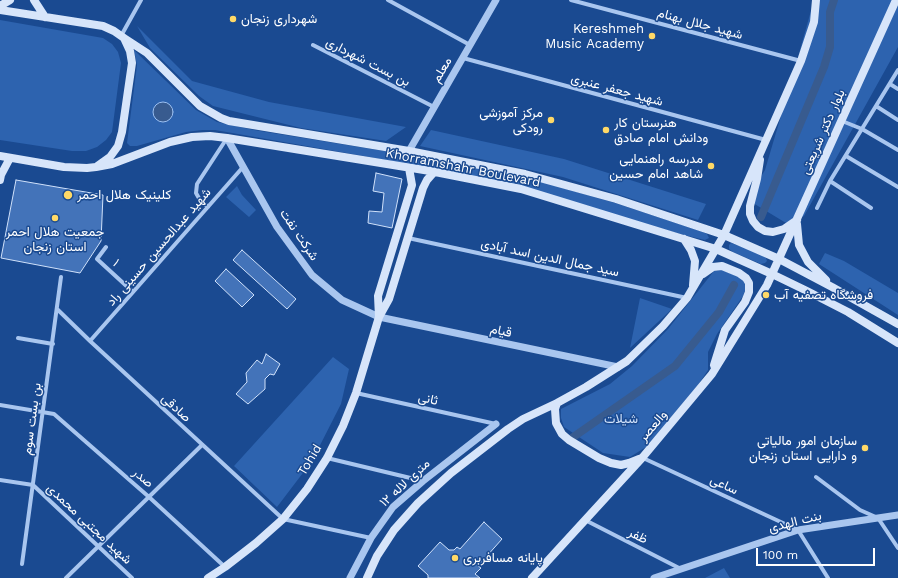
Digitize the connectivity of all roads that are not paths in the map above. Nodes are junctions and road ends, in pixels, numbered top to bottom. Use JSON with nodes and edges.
{"nodes":[{"id":1,"x":10,"y":0,"type":"edge"},
{"id":2,"x":34,"y":0,"type":"edge"},
{"id":3,"x":141,"y":0,"type":"edge"},
{"id":4,"x":388,"y":0,"type":"edge"},
{"id":5,"x":496,"y":0,"type":"edge"},
{"id":6,"x":571,"y":0,"type":"edge"},
{"id":7,"x":816,"y":0,"type":"edge"},
{"id":8,"x":896,"y":0,"type":"edge"},
{"id":9,"x":0,"y":6,"type":"edge"},
{"id":10,"x":0,"y":10,"type":"edge"},
{"id":11,"x":45,"y":17,"type":"junction"},
{"id":12,"x":122,"y":37,"type":"junction"},
{"id":13,"x":314,"y":45,"type":"dead end"},
{"id":14,"x":470,"y":46,"type":"junction"},
{"id":15,"x":462,"y":58,"type":"junction"},
{"id":16,"x":801,"y":61,"type":"junction"},
{"id":17,"x":898,"y":70,"type":"edge"},
{"id":18,"x":890,"y":84,"type":"junction"},
{"id":19,"x":898,"y":89,"type":"edge"},
{"id":20,"x":876,"y":106,"type":"junction"},
{"id":21,"x":434,"y":108,"type":"junction"},
{"id":22,"x":898,"y":120,"type":"edge"},
{"id":23,"x":842,"y":121,"type":"junction"},
{"id":24,"x":862,"y":130,"type":"junction"},
{"id":25,"x":227,"y":138,"type":"junction"},
{"id":26,"x":766,"y":140,"type":"junction"},
{"id":27,"x":898,"y":150,"type":"edge"},
{"id":28,"x":409,"y":151,"type":"junction"},
{"id":29,"x":761,"y":151,"type":"junction"},
{"id":30,"x":0,"y":156,"type":"edge"},
{"id":31,"x":846,"y":156,"type":"junction"},
{"id":32,"x":10,"y":158,"type":"junction"},
{"id":33,"x":96,"y":167,"type":"junction"},
{"id":34,"x":243,"y":167,"type":"junction"},
{"id":35,"x":409,"y":168,"type":"junction"},
{"id":36,"x":434,"y":172,"type":"junction"},
{"id":37,"x":0,"y":176,"type":"edge"},
{"id":38,"x":830,"y":181,"type":"junction"},
{"id":39,"x":412,"y":185,"type":"junction"},
{"id":40,"x":898,"y":187,"type":"edge"},
{"id":41,"x":423,"y":188,"type":"junction"},
{"id":42,"x":208,"y":207,"type":"junction"},
{"id":43,"x":817,"y":208,"type":"dead end"},
{"id":44,"x":871,"y":208,"type":"dead end"},
{"id":45,"x":798,"y":219,"type":"junction"},
{"id":46,"x":724,"y":235,"type":"junction"},
{"id":47,"x":408,"y":238,"type":"junction"},
{"id":48,"x":684,"y":239,"type":"junction"},
{"id":49,"x":106,"y":247,"type":"dead end"},
{"id":50,"x":716,"y":249,"type":"junction"},
{"id":51,"x":779,"y":259,"type":"junction"},
{"id":52,"x":772,"y":274,"type":"junction"},
{"id":53,"x":701,"y":275,"type":"junction"},
{"id":54,"x":61,"y":277,"type":"dead end"},
{"id":55,"x":832,"y":287,"type":"junction"},
{"id":56,"x":693,"y":288,"type":"junction"},
{"id":57,"x":133,"y":292,"type":"junction"},
{"id":58,"x":688,"y":298,"type":"junction"},
{"id":59,"x":57,"y":309,"type":"junction"},
{"id":60,"x":379,"y":317,"type":"junction"},
{"id":61,"x":898,"y":324,"type":"edge"},
{"id":62,"x":18,"y":338,"type":"dead end"},
{"id":63,"x":90,"y":341,"type":"junction"},
{"id":64,"x":898,"y":343,"type":"edge"},
{"id":65,"x":53,"y":344,"type":"junction"},
{"id":66,"x":618,"y":367,"type":"junction"},
{"id":67,"x":712,"y":374,"type":"junction"},
{"id":68,"x":356,"y":393,"type":"junction"},
{"id":69,"x":557,"y":403,"type":"junction"},
{"id":70,"x":0,"y":405,"type":"edge"},
{"id":71,"x":43,"y":412,"type":"junction"},
{"id":72,"x":496,"y":424,"type":"joint"},
{"id":73,"x":202,"y":444,"type":"junction"},
{"id":74,"x":327,"y":458,"type":"junction"},
{"id":75,"x":642,"y":458,"type":"junction"},
{"id":76,"x":816,"y":478,"type":"dead end"},
{"id":77,"x":0,"y":480,"type":"edge"},
{"id":78,"x":423,"y":481,"type":"junction"},
{"id":79,"x":33,"y":485,"type":"junction"},
{"id":80,"x":149,"y":497,"type":"junction"},
{"id":81,"x":898,"y":515,"type":"edge"},
{"id":82,"x":878,"y":518,"type":"junction"},
{"id":83,"x":283,"y":519,"type":"junction"},
{"id":84,"x":585,"y":520,"type":"junction"},
{"id":85,"x":798,"y":530,"type":"junction"},
{"id":86,"x":371,"y":538,"type":"junction"},
{"id":87,"x":98,"y":546,"type":"junction"},
{"id":88,"x":898,"y":548,"type":"edge"},
{"id":89,"x":22,"y":564,"type":"dead end"},
{"id":90,"x":226,"y":567,"type":"junction"},
{"id":91,"x":682,"y":569,"type":"junction"},
{"id":92,"x":66,"y":578,"type":"edge"},
{"id":93,"x":132,"y":578,"type":"edge"},
{"id":94,"x":208,"y":578,"type":"edge"},
{"id":95,"x":350,"y":578,"type":"edge"},
{"id":96,"x":367,"y":578,"type":"edge"},
{"id":97,"x":532,"y":578,"type":"edge"},
{"id":98,"x":657,"y":578,"type":"edge"},
{"id":99,"x":828,"y":578,"type":"edge"}],
"edges":[{"from":1,"to":9,"type":"main road"},
{"from":2,"to":11,"type":"main road"},
{"from":3,"to":12,"type":"street"},
{"from":4,"to":14,"type":"street"},
{"from":5,"to":14,"type":"street","name":"معلم"},
{"from":6,"to":16,"type":"street","name":"شهید جلال بهنام"},
{"from":7,"to":16,"type":"main road"},
{"from":8,"to":23,"type":"main road","name":"بلوار دکتر شریعتی"},
{"from":10,"to":11,"type":"main road","name":"Khorramshahr Boulevard"},
{"from":11,"to":12,"type":"main road","name":"Khorramshahr Boulevard"},
{"from":12,"to":28,"type":"main road","name":"Khorramshahr Boulevard"},
{"from":12,"to":33,"type":"main road"},
{"from":13,"to":21,"type":"street","name":"بن بست شهرداری"},
{"from":14,"to":15,"type":"street","name":"معلم"},
{"from":15,"to":21,"type":"street","name":"معلم"},
{"from":15,"to":26,"type":"street","name":"شهید جعفر عنبری"},
{"from":16,"to":26,"type":"main road"},
{"from":17,"to":18,"type":"street"},
{"from":18,"to":19,"type":"street"},
{"from":18,"to":20,"type":"street"},
{"from":20,"to":22,"type":"street"},
{"from":20,"to":24,"type":"street"},
{"from":21,"to":28,"type":"street","name":"معلم"},
{"from":23,"to":24,"type":"street"},
{"from":23,"to":45,"type":"main road","name":"بلوار دکتر شریعتی"},
{"from":24,"to":27,"type":"street"},
{"from":24,"to":31,"type":"street"},
{"from":25,"to":33,"type":"main road","name":"Khorramshahr Boulevard"},
{"from":25,"to":34,"type":"street","name":"شرکت نفت"},
{"from":25,"to":35,"type":"main road","name":"Khorramshahr Boulevard"},
{"from":25,"to":42,"type":"street"},
{"from":26,"to":29,"type":"main road"},
{"from":28,"to":46,"type":"main road","name":"Khorramshahr Boulevard"},
{"from":29,"to":45,"type":"main road"},
{"from":29,"to":46,"type":"main road"},
{"from":30,"to":32,"type":"main road","name":"Khorramshahr Boulevard"},
{"from":31,"to":38,"type":"street"},
{"from":31,"to":40,"type":"street"},
{"from":32,"to":33,"type":"main road","name":"Khorramshahr Boulevard"},
{"from":32,"to":37,"type":"main road"},
{"from":34,"to":42,"type":"street","name":"شهید عبدالحسین حسینی راد"},
{"from":34,"to":60,"type":"street","name":"شرکت نفت"},
{"from":35,"to":36,"type":"main road","name":"Khorramshahr Boulevard"},
{"from":35,"to":39,"type":"main road","name":"Tohid"},
{"from":36,"to":41,"type":"main road","name":"Tohid"},
{"from":36,"to":48,"type":"main road","name":"Khorramshahr Boulevard"},
{"from":38,"to":43,"type":"street"},
{"from":38,"to":44,"type":"street"},
{"from":39,"to":41,"type":"main road"},
{"from":39,"to":60,"type":"main road","name":"Tohid"},
{"from":41,"to":47,"type":"main road","name":"Tohid"},
{"from":42,"to":57,"type":"street","name":"شهید عبدالحسین حسینی راد"},
{"from":45,"to":51,"type":"main road","name":"بلوار دکتر شریعتی"},
{"from":45,"to":55,"type":"main road"},
{"from":46,"to":50,"type":"main road"},
{"from":46,"to":51,"type":"main road","name":"Khorramshahr Boulevard"},
{"from":47,"to":58,"type":"street","name":"سید جمال الدین اسد آبادی"},
{"from":47,"to":60,"type":"main road","name":"Tohid"},
{"from":48,"to":50,"type":"main road","name":"Khorramshahr Boulevard"},
{"from":48,"to":56,"type":"main road"},
{"from":49,"to":57,"type":"street","name":"۱"},
{"from":50,"to":52,"type":"main road","name":"Khorramshahr Boulevard"},
{"from":50,"to":53,"type":"main road"},
{"from":51,"to":52,"type":"main road","name":"بلوار دکتر شریعتی"},
{"from":51,"to":55,"type":"main road","name":"Khorramshahr Boulevard"},
{"from":52,"to":64,"type":"main road","name":"Khorramshahr Boulevard"},
{"from":52,"to":67,"type":"main road","name":"والعصر"},
{"from":53,"to":56,"type":"main road"},
{"from":53,"to":67,"type":"main road"},
{"from":54,"to":59,"type":"street","name":"بن بست سوم"},
{"from":55,"to":61,"type":"main road","name":"Khorramshahr Boulevard"},
{"from":56,"to":58,"type":"main road"},
{"from":57,"to":63,"type":"street","name":"شهید عبدالحسین حسینی راد"},
{"from":58,"to":66,"type":"main road"},
{"from":59,"to":63,"type":"street","name":"صادقی"},
{"from":59,"to":65,"type":"street","name":"بن بست سوم"},
{"from":60,"to":66,"type":"street","name":"قیام"},
{"from":60,"to":68,"type":"main road","name":"Tohid"},
{"from":62,"to":65,"type":"street"},
{"from":63,"to":73,"type":"street","name":"صادقی"},
{"from":65,"to":71,"type":"street","name":"بن بست سوم"},
{"from":66,"to":69,"type":"main road"},
{"from":67,"to":75,"type":"main road","name":"والعصر"},
{"from":68,"to":72,"type":"street","name":"ثانی"},
{"from":68,"to":74,"type":"main road","name":"Tohid"},
{"from":69,"to":75,"type":"main road"},
{"from":69,"to":96,"type":"main road"},
{"from":70,"to":71,"type":"street","name":"صدر"},
{"from":71,"to":79,"type":"street","name":"بن بست سوم"},
{"from":71,"to":80,"type":"street","name":"صدر"},
{"from":72,"to":78,"type":"street","name":"۱۲ متری لاله"},
{"from":73,"to":80,"type":"street"},
{"from":73,"to":83,"type":"street","name":"صادقی"},
{"from":74,"to":78,"type":"street"},
{"from":74,"to":83,"type":"main road","name":"Tohid"},
{"from":75,"to":84,"type":"main road","name":"والعصر"},
{"from":75,"to":85,"type":"street","name":"ساعی"},
{"from":76,"to":82,"type":"street"},
{"from":77,"to":79,"type":"street"},
{"from":78,"to":86,"type":"street","name":"۱۲ متری لاله"},
{"from":79,"to":87,"type":"street","name":"شهید مجتبی محمدی"},
{"from":79,"to":89,"type":"street","name":"بن بست سوم"},
{"from":80,"to":87,"type":"street"},
{"from":80,"to":90,"type":"street","name":"صدر"},
{"from":81,"to":82,"type":"street","name":"بنت الهدی"},
{"from":82,"to":85,"type":"street","name":"بنت الهدی"},
{"from":82,"to":88,"type":"street"},
{"from":83,"to":86,"type":"street"},
{"from":83,"to":90,"type":"main road","name":"Tohid"},
{"from":84,"to":91,"type":"street","name":"ظفر"},
{"from":84,"to":97,"type":"main road","name":"والعصر"},
{"from":85,"to":91,"type":"street","name":"بنت الهدی"},
{"from":85,"to":99,"type":"street"},
{"from":86,"to":95,"type":"street","name":"۱۲ متری لاله"},
{"from":87,"to":92,"type":"street"},
{"from":87,"to":93,"type":"street","name":"شهید مجتبی محمدی"},
{"from":90,"to":94,"type":"main road","name":"Tohid"},
{"from":91,"to":98,"type":"street","name":"بنت الهدی"}]}
